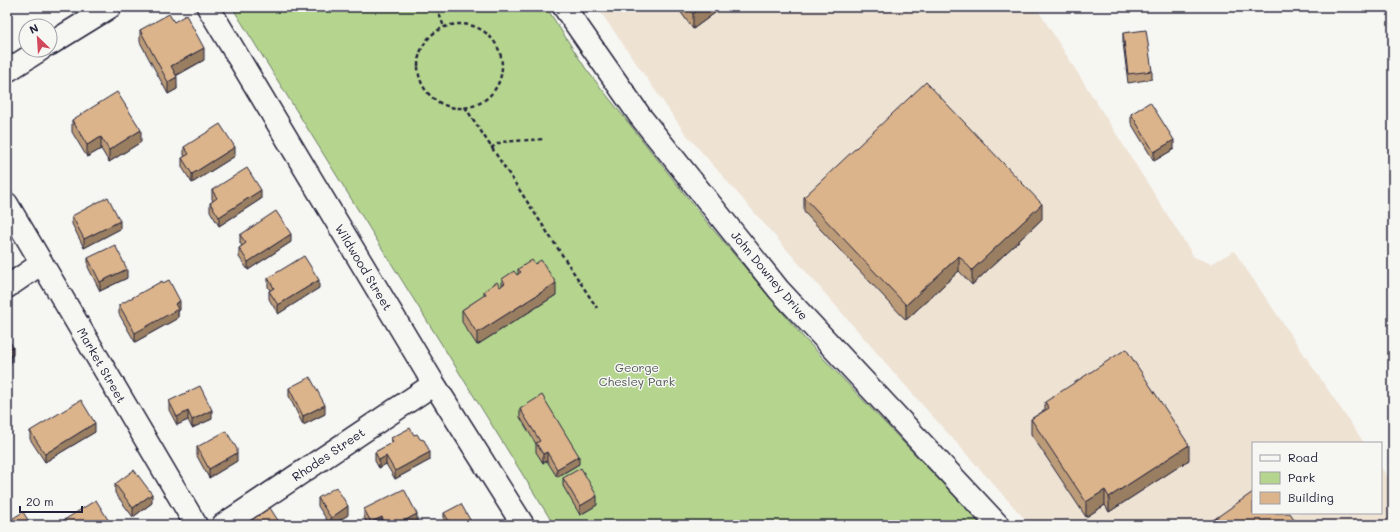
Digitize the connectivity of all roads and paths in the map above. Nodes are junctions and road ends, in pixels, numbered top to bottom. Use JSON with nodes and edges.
{"nodes":[{"id":1,"x":110,"y":7,"type":"edge"},
{"id":2,"x":208,"y":7,"type":"edge"},
{"id":3,"x":564,"y":7,"type":"edge"},
{"id":4,"x":437,"y":8,"type":"edge"},
{"id":5,"x":444,"y":28,"type":"junction"},
{"id":6,"x":58,"y":39,"type":"edge"},
{"id":7,"x":27,"y":58,"type":"edge"},
{"id":8,"x":7,"y":71,"type":"edge"},
{"id":9,"x":465,"y":108,"type":"junction"},
{"id":10,"x":544,"y":139,"type":"dead end"},
{"id":11,"x":491,"y":148,"type":"junction"},
{"id":12,"x":7,"y":204,"type":"edge"},
{"id":13,"x":42,"y":263,"type":"junction"},
{"id":14,"x":7,"y":286,"type":"edge"},
{"id":15,"x":597,"y":308,"type":"dead end"},
{"id":16,"x":434,"y":384,"type":"junction"},
{"id":17,"x":196,"y":525,"type":"edge"},
{"id":18,"x":223,"y":525,"type":"edge"},
{"id":19,"x":523,"y":525,"type":"edge"},
{"id":20,"x":998,"y":525,"type":"edge"}],
"edges":[{"from":1,"to":6,"type":"street"},
{"from":2,"to":16,"type":"street","name":"Wildwood Street"},
{"from":3,"to":20,"type":"street","name":"John Downey Drive"},
{"from":4,"to":5,"type":"path"},
{"from":5,"to":9,"type":"path"},
{"from":5,"to":9,"type":"path"},
{"from":7,"to":8,"type":"street"},
{"from":9,"to":11,"type":"path"},
{"from":10,"to":11,"type":"path"},
{"from":11,"to":15,"type":"path"},
{"from":12,"to":13,"type":"street","name":"Market Street"},
{"from":13,"to":14,"type":"street"},
{"from":13,"to":17,"type":"street","name":"Market Street"},
{"from":16,"to":18,"type":"street","name":"Rhodes Street"},
{"from":16,"to":19,"type":"street","name":"Wildwood Street"}]}
